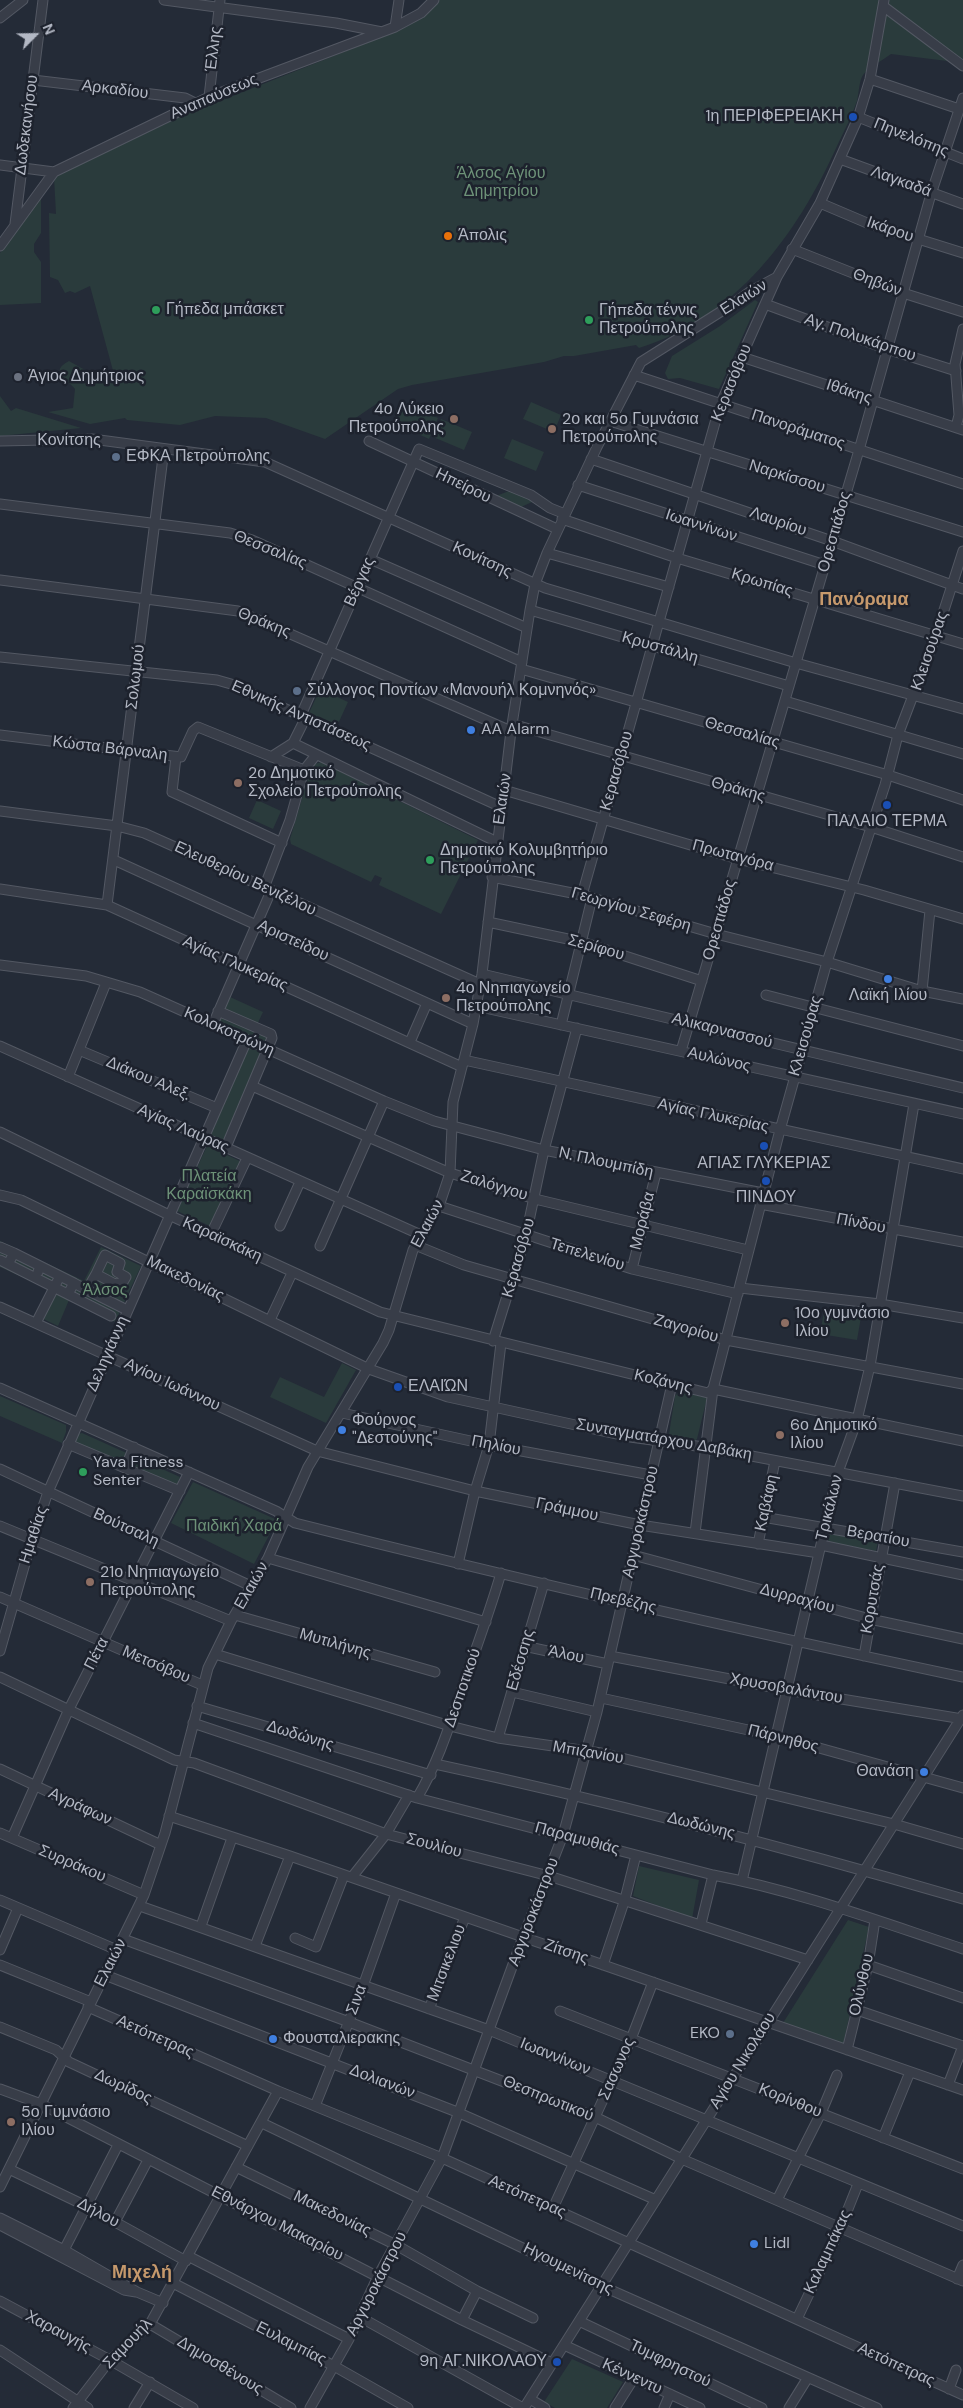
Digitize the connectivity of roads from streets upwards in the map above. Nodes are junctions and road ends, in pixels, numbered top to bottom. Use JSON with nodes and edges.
{"nodes":[{"id":1,"x":23,"y":0,"type":"edge"},
{"id":2,"x":43,"y":0,"type":"edge"},
{"id":3,"x":164,"y":0,"type":"edge"},
{"id":4,"x":399,"y":0,"type":"edge"},
{"id":5,"x":434,"y":0,"type":"edge"},
{"id":6,"x":884,"y":3,"type":"edge"},
{"id":7,"x":219,"y":4,"type":"edge"},
{"id":8,"x":0,"y":18,"type":"edge"},
{"id":9,"x":395,"y":27,"type":"junction"},
{"id":10,"x":383,"y":32,"type":"junction"},
{"id":11,"x":963,"y":66,"type":"edge"},
{"id":12,"x":870,"y":79,"type":"junction"},
{"id":13,"x":33,"y":80,"type":"junction"},
{"id":14,"x":209,"y":97,"type":"junction"},
{"id":15,"x":963,"y":98,"type":"edge"},
{"id":16,"x":195,"y":103,"type":"junction"},
{"id":17,"x":959,"y":109,"type":"junction"},
{"id":18,"x":858,"y":117,"type":"junction"},
{"id":19,"x":945,"y":152,"type":"junction"},
{"id":20,"x":840,"y":159,"type":"junction"},
{"id":21,"x":963,"y":159,"type":"edge"},
{"id":22,"x":0,"y":165,"type":"edge"},
{"id":23,"x":22,"y":168,"type":"junction"},
{"id":24,"x":54,"y":172,"type":"junction"},
{"id":25,"x":931,"y":194,"type":"junction"},
{"id":26,"x":820,"y":203,"type":"junction"},
{"id":27,"x":963,"y":204,"type":"edge"},
{"id":28,"x":15,"y":224,"type":"junction"},
{"id":29,"x":918,"y":240,"type":"junction"},
{"id":30,"x":0,"y":246,"type":"edge"},
{"id":31,"x":792,"y":249,"type":"junction"},
{"id":32,"x":963,"y":253,"type":"edge"},
{"id":33,"x":777,"y":277,"type":"junction"},
{"id":34,"x":903,"y":294,"type":"junction"},
{"id":35,"x":765,"y":304,"type":"junction"},
{"id":36,"x":963,"y":312,"type":"edge"},
{"id":37,"x":963,"y":329,"type":"edge"},
{"id":38,"x":886,"y":349,"type":"junction"},
{"id":39,"x":742,"y":357,"type":"junction"},
{"id":40,"x":956,"y":371,"type":"junction"},
{"id":41,"x":634,"y":375,"type":"junction"},
{"id":42,"x":872,"y":400,"type":"junction"},
{"id":43,"x":720,"y":405,"type":"junction"},
{"id":44,"x":610,"y":421,"type":"junction"},
{"id":45,"x":959,"y":428,"type":"edge"},
{"id":46,"x":0,"y":441,"type":"edge"},
{"id":47,"x":369,"y":441,"type":"dead end"},
{"id":48,"x":164,"y":449,"type":"junction"},
{"id":49,"x":419,"y":449,"type":"joint"},
{"id":50,"x":859,"y":450,"type":"junction"},
{"id":51,"x":707,"y":452,"type":"junction"},
{"id":52,"x":591,"y":458,"type":"junction"},
{"id":53,"x":413,"y":462,"type":"junction"},
{"id":54,"x":963,"y":484,"type":"edge"},
{"id":55,"x":578,"y":485,"type":"junction"},
{"id":56,"x":695,"y":494,"type":"junction"},
{"id":57,"x":845,"y":495,"type":"junction"},
{"id":58,"x":0,"y":504,"type":"edge"},
{"id":59,"x":388,"y":517,"type":"junction"},
{"id":60,"x":563,"y":517,"type":"junction"},
{"id":61,"x":688,"y":522,"type":"junction"},
{"id":62,"x":154,"y":524,"type":"junction"},
{"id":63,"x":557,"y":529,"type":"junction"},
{"id":64,"x":963,"y":532,"type":"edge"},
{"id":65,"x":832,"y":541,"type":"junction"},
{"id":66,"x":963,"y":550,"type":"edge"},
{"id":67,"x":546,"y":553,"type":"junction"},
{"id":68,"x":677,"y":558,"type":"junction"},
{"id":69,"x":370,"y":560,"type":"junction"},
{"id":70,"x":825,"y":565,"type":"junction"},
{"id":71,"x":0,"y":580,"type":"edge"},
{"id":72,"x":535,"y":584,"type":"junction"},
{"id":73,"x":951,"y":585,"type":"junction"},
{"id":74,"x":357,"y":587,"type":"junction"},
{"id":75,"x":669,"y":587,"type":"junction"},
{"id":76,"x":963,"y":589,"type":"edge"},
{"id":77,"x":146,"y":599,"type":"junction"},
{"id":78,"x":815,"y":599,"type":"junction"},
{"id":79,"x":530,"y":610,"type":"junction"},
{"id":80,"x":659,"y":622,"type":"junction"},
{"id":81,"x":527,"y":628,"type":"junction"},
{"id":82,"x":936,"y":635,"type":"junction"},
{"id":83,"x":963,"y":644,"type":"edge"},
{"id":84,"x":653,"y":645,"type":"junction"},
{"id":85,"x":330,"y":650,"type":"junction"},
{"id":86,"x":0,"y":657,"type":"edge"},
{"id":87,"x":796,"y":663,"type":"junction"},
{"id":88,"x":522,"y":666,"type":"junction"},
{"id":89,"x":137,"y":672,"type":"junction"},
{"id":90,"x":789,"y":686,"type":"junction"},
{"id":91,"x":915,"y":694,"type":"junction"},
{"id":92,"x":785,"y":701,"type":"junction"},
{"id":93,"x":636,"y":704,"type":"junction"},
{"id":94,"x":963,"y":709,"type":"edge"},
{"id":95,"x":304,"y":716,"type":"junction"},
{"id":96,"x":511,"y":728,"type":"junction"},
{"id":97,"x":0,"y":735,"type":"edge"},
{"id":98,"x":898,"y":735,"type":"junction"},
{"id":99,"x":772,"y":742,"type":"junction"},
{"id":100,"x":293,"y":743,"type":"junction"},
{"id":101,"x":128,"y":752,"type":"junction"},
{"id":102,"x":963,"y":754,"type":"edge"},
{"id":103,"x":316,"y":755,"type":"junction"},
{"id":104,"x":622,"y":755,"type":"junction"},
{"id":105,"x":176,"y":757,"type":"junction"},
{"id":106,"x":271,"y":757,"type":"junction"},
{"id":107,"x":304,"y":770,"type":"junction"},
{"id":108,"x":314,"y":774,"type":"dead end"},
{"id":109,"x":888,"y":775,"type":"junction"},
{"id":110,"x":504,"y":790,"type":"junction"},
{"id":111,"x":757,"y":795,"type":"junction"},
{"id":112,"x":963,"y":800,"type":"edge"},
{"id":113,"x":501,"y":807,"type":"junction"},
{"id":114,"x":0,"y":811,"type":"edge"},
{"id":115,"x":603,"y":820,"type":"junction"},
{"id":116,"x":117,"y":826,"type":"junction"},
{"id":117,"x":871,"y":828,"type":"junction"},
{"id":118,"x":497,"y":842,"type":"junction"},
{"id":119,"x":282,"y":843,"type":"junction"},
{"id":120,"x":963,"y":856,"type":"edge"},
{"id":121,"x":738,"y":859,"type":"junction"},
{"id":122,"x":114,"y":860,"type":"junction"},
{"id":123,"x":492,"y":877,"type":"junction"},
{"id":124,"x":852,"y":887,"type":"junction"},
{"id":125,"x":0,"y":889,"type":"edge"},
{"id":126,"x":267,"y":890,"type":"junction"},
{"id":127,"x":582,"y":895,"type":"junction"},
{"id":128,"x":592,"y":898,"type":"junction"},
{"id":129,"x":107,"y":906,"type":"junction"},
{"id":130,"x":930,"y":910,"type":"junction"},
{"id":131,"x":963,"y":919,"type":"edge"},
{"id":132,"x":488,"y":922,"type":"junction"},
{"id":133,"x":256,"y":924,"type":"junction"},
{"id":134,"x":716,"y":934,"type":"junction"},
{"id":135,"x":582,"y":942,"type":"junction"},
{"id":136,"x":827,"y":962,"type":"junction"},
{"id":137,"x":0,"y":965,"type":"edge"},
{"id":138,"x":238,"y":965,"type":"junction"},
{"id":139,"x":482,"y":974,"type":"junction"},
{"id":140,"x":702,"y":981,"type":"junction"},
{"id":141,"x":106,"y":983,"type":"junction"},
{"id":142,"x":480,"y":984,"type":"junction"},
{"id":143,"x":922,"y":991,"type":"junction"},
{"id":144,"x":568,"y":994,"type":"junction"},
{"id":145,"x":766,"y":995,"type":"dead end"},
{"id":146,"x":963,"y":1000,"type":"edge"},
{"id":147,"x":427,"y":1003,"type":"junction"},
{"id":148,"x":476,"y":1006,"type":"junction"},
{"id":149,"x":815,"y":1006,"type":"junction"},
{"id":150,"x":218,"y":1011,"type":"junction"},
{"id":151,"x":690,"y":1023,"type":"junction"},
{"id":152,"x":213,"y":1024,"type":"junction"},
{"id":153,"x":472,"y":1024,"type":"junction"},
{"id":154,"x":561,"y":1025,"type":"junction"},
{"id":155,"x":577,"y":1028,"type":"junction"},
{"id":156,"x":247,"y":1040,"type":"junction"},
{"id":157,"x":410,"y":1042,"type":"junction"},
{"id":158,"x":0,"y":1046,"type":"edge"},
{"id":159,"x":963,"y":1046,"type":"edge"},
{"id":160,"x":268,"y":1049,"type":"junction"},
{"id":161,"x":79,"y":1050,"type":"junction"},
{"id":162,"x":802,"y":1050,"type":"junction"},
{"id":163,"x":681,"y":1052,"type":"junction"},
{"id":164,"x":463,"y":1063,"type":"junction"},
{"id":165,"x":68,"y":1077,"type":"junction"},
{"id":166,"x":795,"y":1077,"type":"junction"},
{"id":167,"x":562,"y":1083,"type":"junction"},
{"id":168,"x":252,"y":1086,"type":"junction"},
{"id":169,"x":963,"y":1088,"type":"edge"},
{"id":170,"x":384,"y":1101,"type":"junction"},
{"id":171,"x":914,"y":1104,"type":"junction"},
{"id":172,"x":217,"y":1108,"type":"junction"},
{"id":173,"x":963,"y":1114,"type":"edge"},
{"id":174,"x":450,"y":1126,"type":"junction"},
{"id":175,"x":780,"y":1130,"type":"junction"},
{"id":176,"x":0,"y":1132,"type":"edge"},
{"id":177,"x":204,"y":1138,"type":"junction"},
{"id":178,"x":369,"y":1139,"type":"junction"},
{"id":179,"x":226,"y":1147,"type":"junction"},
{"id":180,"x":544,"y":1150,"type":"junction"},
{"id":181,"x":246,"y":1158,"type":"junction"},
{"id":182,"x":905,"y":1158,"type":"junction"},
{"id":183,"x":963,"y":1170,"type":"edge"},
{"id":184,"x":450,"y":1173,"type":"junction"},
{"id":185,"x":656,"y":1173,"type":"junction"},
{"id":186,"x":300,"y":1182,"type":"junction"},
{"id":187,"x":762,"y":1193,"type":"junction"},
{"id":188,"x":0,"y":1195,"type":"edge"},
{"id":189,"x":535,"y":1199,"type":"junction"},
{"id":190,"x":340,"y":1200,"type":"junction"},
{"id":191,"x":760,"y":1204,"type":"junction"},
{"id":192,"x":439,"y":1206,"type":"junction"},
{"id":193,"x":170,"y":1215,"type":"junction"},
{"id":194,"x":642,"y":1225,"type":"junction"},
{"id":195,"x":280,"y":1226,"type":"dead end"},
{"id":196,"x":892,"y":1230,"type":"junction"},
{"id":197,"x":210,"y":1234,"type":"junction"},
{"id":198,"x":421,"y":1235,"type":"junction"},
{"id":199,"x":526,"y":1235,"type":"junction"},
{"id":200,"x":963,"y":1242,"type":"edge"},
{"id":201,"x":416,"y":1245,"type":"junction"},
{"id":202,"x":320,"y":1246,"type":"dead end"},
{"id":203,"x":0,"y":1247,"type":"edge"},
{"id":204,"x":120,"y":1248,"type":"junction"},
{"id":205,"x":748,"y":1250,"type":"junction"},
{"id":206,"x":14,"y":1253,"type":"junction"},
{"id":207,"x":114,"y":1260,"type":"junction"},
{"id":208,"x":4,"y":1262,"type":"edge"},
{"id":209,"x":149,"y":1262,"type":"junction"},
{"id":210,"x":40,"y":1266,"type":"junction"},
{"id":211,"x":632,"y":1268,"type":"junction"},
{"id":212,"x":292,"y":1273,"type":"junction"},
{"id":213,"x":96,"y":1274,"type":"junction"},
{"id":214,"x":60,"y":1276,"type":"junction"},
{"id":215,"x":35,"y":1277,"type":"junction"},
{"id":216,"x":514,"y":1278,"type":"junction"},
{"id":217,"x":74,"y":1283,"type":"junction"},
{"id":218,"x":54,"y":1287,"type":"junction"},
{"id":219,"x":87,"y":1290,"type":"junction"},
{"id":220,"x":739,"y":1291,"type":"junction"},
{"id":221,"x":68,"y":1294,"type":"junction"},
{"id":222,"x":116,"y":1304,"type":"junction"},
{"id":223,"x":880,"y":1304,"type":"junction"},
{"id":224,"x":0,"y":1306,"type":"edge"},
{"id":225,"x":127,"y":1310,"type":"junction"},
{"id":226,"x":111,"y":1316,"type":"junction"},
{"id":227,"x":393,"y":1316,"type":"junction"},
{"id":228,"x":963,"y":1318,"type":"edge"},
{"id":229,"x":270,"y":1320,"type":"junction"},
{"id":230,"x":122,"y":1321,"type":"junction"},
{"id":231,"x":36,"y":1323,"type":"junction"},
{"id":232,"x":726,"y":1340,"type":"junction"},
{"id":233,"x":497,"y":1342,"type":"junction"},
{"id":234,"x":107,"y":1356,"type":"junction"},
{"id":235,"x":870,"y":1366,"type":"junction"},
{"id":236,"x":369,"y":1369,"type":"junction"},
{"id":237,"x":672,"y":1384,"type":"junction"},
{"id":238,"x":963,"y":1384,"type":"edge"},
{"id":239,"x":0,"y":1388,"type":"edge"},
{"id":240,"x":712,"y":1389,"type":"junction"},
{"id":241,"x":492,"y":1407,"type":"junction"},
{"id":242,"x":342,"y":1413,"type":"junction"},
{"id":243,"x":857,"y":1420,"type":"junction"},
{"id":244,"x":78,"y":1422,"type":"junction"},
{"id":245,"x":963,"y":1441,"type":"edge"},
{"id":246,"x":659,"y":1442,"type":"junction"},
{"id":247,"x":68,"y":1444,"type":"junction"},
{"id":248,"x":489,"y":1445,"type":"junction"},
{"id":249,"x":704,"y":1447,"type":"junction"},
{"id":250,"x":134,"y":1448,"type":"junction"},
{"id":251,"x":317,"y":1451,"type":"junction"},
{"id":252,"x":775,"y":1461,"type":"junction"},
{"id":253,"x":125,"y":1468,"type":"junction"},
{"id":254,"x":0,"y":1469,"type":"edge"},
{"id":255,"x":189,"y":1472,"type":"junction"},
{"id":256,"x":838,"y":1472,"type":"junction"},
{"id":257,"x":651,"y":1475,"type":"junction"},
{"id":258,"x":895,"y":1483,"type":"junction"},
{"id":259,"x":180,"y":1491,"type":"junction"},
{"id":260,"x":475,"y":1491,"type":"junction"},
{"id":261,"x":48,"y":1492,"type":"junction"},
{"id":262,"x":963,"y":1496,"type":"edge"},
{"id":263,"x":285,"y":1517,"type":"junction"},
{"id":264,"x":763,"y":1517,"type":"junction"},
{"id":265,"x":640,"y":1525,"type":"junction"},
{"id":266,"x":0,"y":1526,"type":"edge"},
{"id":267,"x":825,"y":1528,"type":"junction"},
{"id":268,"x":694,"y":1533,"type":"junction"},
{"id":269,"x":884,"y":1538,"type":"junction"},
{"id":270,"x":32,"y":1539,"type":"junction"},
{"id":271,"x":156,"y":1542,"type":"junction"},
{"id":272,"x":758,"y":1544,"type":"junction"},
{"id":273,"x":820,"y":1549,"type":"junction"},
{"id":274,"x":963,"y":1552,"type":"edge"},
{"id":275,"x":633,"y":1555,"type":"junction"},
{"id":276,"x":268,"y":1558,"type":"junction"},
{"id":277,"x":880,"y":1558,"type":"junction"},
{"id":278,"x":458,"y":1564,"type":"junction"},
{"id":279,"x":501,"y":1574,"type":"junction"},
{"id":280,"x":963,"y":1575,"type":"edge"},
{"id":281,"x":136,"y":1581,"type":"junction"},
{"id":282,"x":544,"y":1583,"type":"junction"},
{"id":283,"x":253,"y":1587,"type":"junction"},
{"id":284,"x":0,"y":1597,"type":"edge"},
{"id":285,"x":622,"y":1602,"type":"junction"},
{"id":286,"x":808,"y":1602,"type":"junction"},
{"id":287,"x":14,"y":1603,"type":"junction"},
{"id":288,"x":233,"y":1618,"type":"junction"},
{"id":289,"x":870,"y":1619,"type":"junction"},
{"id":290,"x":486,"y":1622,"type":"junction"},
{"id":291,"x":963,"y":1639,"type":"edge"},
{"id":292,"x":103,"y":1642,"type":"junction"},
{"id":293,"x":798,"y":1642,"type":"junction"},
{"id":294,"x":524,"y":1646,"type":"junction"},
{"id":295,"x":0,"y":1651,"type":"edge"},
{"id":296,"x":215,"y":1654,"type":"junction"},
{"id":297,"x":864,"y":1656,"type":"junction"},
{"id":298,"x":609,"y":1660,"type":"junction"},
{"id":299,"x":435,"y":1672,"type":"dead end"},
{"id":300,"x":0,"y":1677,"type":"edge"},
{"id":301,"x":963,"y":1677,"type":"edge"},
{"id":302,"x":202,"y":1686,"type":"junction"},
{"id":303,"x":787,"y":1690,"type":"junction"},
{"id":304,"x":512,"y":1692,"type":"junction"},
{"id":305,"x":600,"y":1698,"type":"junction"},
{"id":306,"x":197,"y":1706,"type":"junction"},
{"id":307,"x":69,"y":1709,"type":"junction"},
{"id":308,"x":597,"y":1712,"type":"junction"},
{"id":309,"x":962,"y":1717,"type":"edge"},
{"id":310,"x":194,"y":1723,"type":"junction"},
{"id":311,"x":450,"y":1726,"type":"junction"},
{"id":312,"x":776,"y":1736,"type":"junction"},
{"id":313,"x":498,"y":1738,"type":"junction"},
{"id":314,"x":588,"y":1752,"type":"junction"},
{"id":315,"x":183,"y":1762,"type":"junction"},
{"id":316,"x":435,"y":1764,"type":"junction"},
{"id":317,"x":0,"y":1769,"type":"edge"},
{"id":318,"x":431,"y":1775,"type":"junction"},
{"id":319,"x":924,"y":1777,"type":"junction"},
{"id":320,"x":34,"y":1786,"type":"junction"},
{"id":321,"x":963,"y":1788,"type":"edge"},
{"id":322,"x":763,"y":1793,"type":"junction"},
{"id":323,"x":575,"y":1794,"type":"junction"},
{"id":324,"x":413,"y":1797,"type":"junction"},
{"id":325,"x":169,"y":1816,"type":"junction"},
{"id":326,"x":894,"y":1824,"type":"junction"},
{"id":327,"x":0,"y":1833,"type":"edge"},
{"id":328,"x":386,"y":1834,"type":"junction"},
{"id":329,"x":564,"y":1836,"type":"junction"},
{"id":330,"x":12,"y":1838,"type":"junction"},
{"id":331,"x":232,"y":1838,"type":"junction"},
{"id":332,"x":752,"y":1839,"type":"junction"},
{"id":333,"x":963,"y":1844,"type":"edge"},
{"id":334,"x":161,"y":1845,"type":"junction"},
{"id":335,"x":636,"y":1855,"type":"junction"},
{"id":336,"x":290,"y":1856,"type":"junction"},
{"id":337,"x":864,"y":1870,"type":"junction"},
{"id":338,"x":713,"y":1875,"type":"junction"},
{"id":339,"x":348,"y":1876,"type":"junction"},
{"id":340,"x":549,"y":1876,"type":"junction"},
{"id":341,"x":742,"y":1881,"type":"junction"},
{"id":342,"x":396,"y":1893,"type":"junction"},
{"id":343,"x":144,"y":1895,"type":"junction"},
{"id":344,"x":625,"y":1899,"type":"junction"},
{"id":345,"x":963,"y":1899,"type":"edge"},
{"id":346,"x":0,"y":1900,"type":"edge"},
{"id":347,"x":140,"y":1906,"type":"junction"},
{"id":348,"x":18,"y":1908,"type":"junction"},
{"id":349,"x":840,"y":1908,"type":"junction"},
{"id":350,"x":466,"y":1917,"type":"junction"},
{"id":351,"x":875,"y":1920,"type":"junction"},
{"id":352,"x":701,"y":1924,"type":"junction"},
{"id":353,"x":201,"y":1926,"type":"junction"},
{"id":354,"x":523,"y":1937,"type":"junction"},
{"id":355,"x":295,"y":1938,"type":"dead end"},
{"id":356,"x":123,"y":1939,"type":"junction"},
{"id":357,"x":255,"y":1946,"type":"junction"},
{"id":358,"x":963,"y":1949,"type":"edge"},
{"id":359,"x":0,"y":1950,"type":"edge"},
{"id":360,"x":117,"y":1950,"type":"junction"},
{"id":361,"x":808,"y":1960,"type":"junction"},
{"id":362,"x":0,"y":1965,"type":"edge"},
{"id":363,"x":602,"y":1965,"type":"junction"},
{"id":364,"x":868,"y":1965,"type":"junction"},
{"id":365,"x":105,"y":1974,"type":"junction"},
{"id":366,"x":653,"y":1982,"type":"junction"},
{"id":367,"x":363,"y":1986,"type":"junction"},
{"id":368,"x":963,"y":1998,"type":"edge"},
{"id":369,"x":89,"y":2004,"type":"junction"},
{"id":370,"x":429,"y":2009,"type":"junction"},
{"id":371,"x":856,"y":2010,"type":"junction"},
{"id":372,"x":560,"y":2011,"type":"dead end"},
{"id":373,"x":349,"y":2022,"type":"junction"},
{"id":374,"x":768,"y":2022,"type":"junction"},
{"id":375,"x":0,"y":2027,"type":"edge"},
{"id":376,"x":490,"y":2030,"type":"junction"},
{"id":377,"x":631,"y":2039,"type":"junction"},
{"id":378,"x":963,"y":2046,"type":"edge"},
{"id":379,"x":846,"y":2050,"type":"junction"},
{"id":380,"x":63,"y":2056,"type":"junction"},
{"id":381,"x":333,"y":2063,"type":"junction"},
{"id":382,"x":474,"y":2070,"type":"junction"},
{"id":383,"x":910,"y":2072,"type":"junction"},
{"id":384,"x":837,"y":2076,"type":"dead end"},
{"id":385,"x":733,"y":2078,"type":"junction"},
{"id":386,"x":611,"y":2080,"type":"junction"},
{"id":387,"x":948,"y":2085,"type":"junction"},
{"id":388,"x":0,"y":2089,"type":"edge"},
{"id":389,"x":963,"y":2090,"type":"edge"},
{"id":390,"x":278,"y":2092,"type":"junction"},
{"id":391,"x":41,"y":2104,"type":"junction"},
{"id":392,"x":315,"y":2106,"type":"junction"},
{"id":393,"x":458,"y":2112,"type":"junction"},
{"id":394,"x":821,"y":2113,"type":"junction"},
{"id":395,"x":595,"y":2117,"type":"junction"},
{"id":396,"x":706,"y":2120,"type":"junction"},
{"id":397,"x":262,"y":2124,"type":"junction"},
{"id":398,"x":882,"y":2138,"type":"junction"},
{"id":399,"x":118,"y":2145,"type":"junction"},
{"id":400,"x":248,"y":2146,"type":"junction"},
{"id":401,"x":442,"y":2158,"type":"junction"},
{"id":402,"x":797,"y":2158,"type":"junction"},
{"id":403,"x":682,"y":2159,"type":"junction"},
{"id":404,"x":148,"y":2160,"type":"junction"},
{"id":405,"x":575,"y":2165,"type":"junction"},
{"id":406,"x":236,"y":2167,"type":"junction"},
{"id":407,"x":9,"y":2169,"type":"junction"},
{"id":408,"x":963,"y":2169,"type":"edge"},
{"id":409,"x":858,"y":2184,"type":"junction"},
{"id":410,"x":0,"y":2187,"type":"edge"},
{"id":411,"x":222,"y":2195,"type":"junction"},
{"id":412,"x":420,"y":2198,"type":"junction"},
{"id":413,"x":656,"y":2200,"type":"junction"},
{"id":414,"x":776,"y":2200,"type":"junction"},
{"id":415,"x":86,"y":2206,"type":"junction"},
{"id":416,"x":553,"y":2208,"type":"junction"},
{"id":417,"x":0,"y":2218,"type":"edge"},
{"id":418,"x":115,"y":2222,"type":"junction"},
{"id":419,"x":0,"y":2224,"type":"edge"},
{"id":420,"x":963,"y":2226,"type":"edge"},
{"id":421,"x":840,"y":2229,"type":"junction"},
{"id":422,"x":628,"y":2244,"type":"junction"},
{"id":423,"x":396,"y":2245,"type":"junction"},
{"id":424,"x":64,"y":2250,"type":"junction"},
{"id":425,"x":187,"y":2258,"type":"junction"},
{"id":426,"x":963,"y":2265,"type":"edge"},
{"id":427,"x":378,"y":2276,"type":"junction"},
{"id":428,"x":960,"y":2280,"type":"edge"},
{"id":429,"x":173,"y":2283,"type":"junction"},
{"id":430,"x":601,"y":2286,"type":"junction"},
{"id":431,"x":477,"y":2291,"type":"junction"},
{"id":432,"x":137,"y":2292,"type":"junction"},
{"id":433,"x":0,"y":2301,"type":"edge"},
{"id":434,"x":163,"y":2303,"type":"junction"},
{"id":435,"x":360,"y":2317,"type":"junction"},
{"id":436,"x":533,"y":2318,"type":"dead end"},
{"id":437,"x":797,"y":2319,"type":"junction"},
{"id":438,"x":462,"y":2320,"type":"junction"},
{"id":439,"x":579,"y":2321,"type":"junction"},
{"id":440,"x":150,"y":2324,"type":"junction"},
{"id":441,"x":349,"y":2339,"type":"junction"},
{"id":442,"x":564,"y":2345,"type":"junction"},
{"id":443,"x":0,"y":2350,"type":"edge"},
{"id":444,"x":110,"y":2360,"type":"junction"},
{"id":445,"x":552,"y":2363,"type":"junction"},
{"id":446,"x":334,"y":2366,"type":"junction"},
{"id":447,"x":956,"y":2370,"type":"dead end"},
{"id":448,"x":634,"y":2378,"type":"junction"},
{"id":449,"x":807,"y":2379,"type":"junction"},
{"id":450,"x":150,"y":2382,"type":"junction"},
{"id":451,"x":948,"y":2389,"type":"junction"},
{"id":452,"x":670,"y":2394,"type":"junction"},
{"id":453,"x":963,"y":2395,"type":"edge"},
{"id":454,"x":530,"y":2399,"type":"junction"},
{"id":455,"x":76,"y":2405,"type":"edge"},
{"id":456,"x":88,"y":2408,"type":"edge"},
{"id":457,"x":134,"y":2408,"type":"edge"},
{"id":458,"x":193,"y":2408,"type":"edge"},
{"id":459,"x":291,"y":2408,"type":"edge"},
{"id":460,"x":310,"y":2408,"type":"edge"},
{"id":461,"x":408,"y":2408,"type":"edge"},
{"id":462,"x":524,"y":2408,"type":"edge"},
{"id":463,"x":545,"y":2408,"type":"edge"},
{"id":464,"x":616,"y":2408,"type":"edge"},
{"id":465,"x":664,"y":2408,"type":"edge"},
{"id":466,"x":700,"y":2408,"type":"edge"},
{"id":467,"x":762,"y":2408,"type":"edge"},
{"id":468,"x":789,"y":2408,"type":"edge"},
{"id":469,"x":877,"y":2408,"type":"edge"}],
"edges":[{"from":1,"to":8,"type":"street"},
{"from":2,"to":13,"type":"street","name":"Δωδεκανήσου"},
{"from":3,"to":7,"type":"street"},
{"from":4,"to":9,"type":"street"},
{"from":5,"to":9,"type":"street","name":"Αναπαύσεως"},
{"from":6,"to":11,"type":"street"},
{"from":6,"to":12,"type":"street","name":"Κερασόβου"},
{"from":7,"to":10,"type":"street"},
{"from":7,"to":14,"type":"street","name":"Έλλης"},
{"from":9,"to":10,"type":"street","name":"Αναπαύσεως"},
{"from":10,"to":14,"type":"street","name":"Αναπαύσεως"},
{"from":12,"to":17,"type":"street"},
{"from":12,"to":18,"type":"street","name":"Κερασόβου"},
{"from":13,"to":16,"type":"street","name":"Αρκαδίου"},
{"from":13,"to":23,"type":"street","name":"Δωδεκανήσου"},
{"from":14,"to":16,"type":"street","name":"Αναπαύσεως"},
{"from":15,"to":17,"type":"street","name":"Ορεστιάδος"},
{"from":16,"to":24,"type":"street","name":"Αναπαύσεως"},
{"from":17,"to":19,"type":"street","name":"Ορεστιάδος"},
{"from":18,"to":19,"type":"street","name":"Πηνελόπης"},
{"from":18,"to":20,"type":"street","name":"Κερασόβου"},
{"from":19,"to":21,"type":"street","name":"Πηνελόπης"},
{"from":19,"to":25,"type":"street","name":"Ορεστιάδος"},
{"from":20,"to":25,"type":"street","name":"Λαγκαδά"},
{"from":20,"to":26,"type":"street","name":"Κερασόβου"},
{"from":22,"to":23,"type":"street"},
{"from":23,"to":24,"type":"street"},
{"from":23,"to":28,"type":"street","name":"Δωδεκανήσου"},
{"from":24,"to":28,"type":"street","name":"Αναπαύσεως"},
{"from":25,"to":27,"type":"street","name":"Λαγκαδά"},
{"from":25,"to":29,"type":"street","name":"Ορεστιάδος"},
{"from":26,"to":29,"type":"street","name":"Ικάρου"},
{"from":26,"to":31,"type":"street","name":"Κερασόβου"},
{"from":28,"to":30,"type":"street","name":"Δωδεκανήσου"},
{"from":29,"to":32,"type":"street","name":"Ικάρου"},
{"from":29,"to":34,"type":"street","name":"Ορεστιάδος"},
{"from":31,"to":33,"type":"street","name":"Κερασόβου"},
{"from":31,"to":34,"type":"street","name":"Θηβών"},
{"from":33,"to":35,"type":"street","name":"Κερασόβου"},
{"from":33,"to":41,"type":"street","name":"Ελαιών"},
{"from":34,"to":36,"type":"street","name":"Θηβών"},
{"from":34,"to":38,"type":"street","name":"Ορεστιάδος"},
{"from":35,"to":38,"type":"street","name":"Αγ. Πολυκάρπου"},
{"from":35,"to":39,"type":"street","name":"Κερασόβου"},
{"from":37,"to":40,"type":"street"},
{"from":38,"to":40,"type":"street","name":"Αγ. Πολυκάρπου"},
{"from":38,"to":42,"type":"street","name":"Ορεστιάδος"},
{"from":39,"to":42,"type":"street","name":"Ιθάκης"},
{"from":39,"to":43,"type":"street","name":"Κερασόβου"},
{"from":40,"to":45,"type":"street"},
{"from":41,"to":43,"type":"street","name":"Πανοράματος"},
{"from":41,"to":44,"type":"street","name":"Ελαιών"},
{"from":42,"to":45,"type":"street","name":"Ιθάκης"},
{"from":42,"to":50,"type":"street","name":"Ορεστιάδος"},
{"from":43,"to":50,"type":"street","name":"Πανοράματος"},
{"from":43,"to":51,"type":"street","name":"Κερασόβου"},
{"from":44,"to":51,"type":"street","name":"Ναρκίσσου"},
{"from":44,"to":52,"type":"street","name":"Ελαιών"},
{"from":46,"to":48,"type":"street","name":"Κονίτσης"},
{"from":47,"to":53,"type":"street","name":"Ηπείρου"},
{"from":48,"to":59,"type":"street","name":"Κονίτσης"},
{"from":48,"to":62,"type":"street","name":"Σολωμού"},
{"from":49,"to":53,"type":"street","name":"Βέργας"},
{"from":49,"to":60,"type":"street","name":"Ηπείρου"},
{"from":50,"to":54,"type":"street","name":"Πανοράματος"},
{"from":50,"to":57,"type":"street","name":"Ορεστιάδος"},
{"from":51,"to":56,"type":"street","name":"Κερασόβου"},
{"from":51,"to":57,"type":"street","name":"Ναρκίσσου"},
{"from":52,"to":55,"type":"street","name":"Ελαιών"},
{"from":52,"to":56,"type":"street","name":"Λαυρίου"},
{"from":53,"to":59,"type":"street","name":"Βέργας"},
{"from":53,"to":63,"type":"street","name":"Ηπείρου"},
{"from":55,"to":60,"type":"street","name":"Ελαιών"},
{"from":55,"to":61,"type":"street","name":"Ιωαννίνων"},
{"from":56,"to":61,"type":"street","name":"Κερασόβου"},
{"from":56,"to":65,"type":"street","name":"Λαυρίου"},
{"from":57,"to":64,"type":"street","name":"Ναρκίσσου"},
{"from":57,"to":65,"type":"street","name":"Ορεστιάδος"},
{"from":58,"to":62,"type":"street","name":"Θεσσαλίας"},
{"from":59,"to":69,"type":"street","name":"Βέργας"},
{"from":59,"to":72,"type":"street","name":"Κονίτσης"},
{"from":60,"to":63,"type":"street","name":"Ελαιών"},
{"from":60,"to":68,"type":"street","name":"Κρωπίας"},
{"from":61,"to":68,"type":"street","name":"Κερασόβου"},
{"from":61,"to":70,"type":"street","name":"Ιωαννίνων"},
{"from":62,"to":74,"type":"street","name":"Θεσσαλίας"},
{"from":62,"to":77,"type":"street","name":"Σολωμού"},
{"from":63,"to":67,"type":"street","name":"Ελαιών"},
{"from":65,"to":70,"type":"street","name":"Ορεστιάδος"},
{"from":65,"to":73,"type":"street","name":"Λαυρίου"},
{"from":66,"to":73,"type":"street","name":"Κλεισούρας"},
{"from":67,"to":72,"type":"street","name":"Ελαιών"},
{"from":67,"to":75,"type":"street"},
{"from":68,"to":75,"type":"street","name":"Κερασόβου"},
{"from":68,"to":78,"type":"street","name":"Κρωπίας"},
{"from":69,"to":74,"type":"street","name":"Βέργας"},
{"from":69,"to":81,"type":"street"},
{"from":70,"to":78,"type":"street","name":"Ορεστιάδος"},
{"from":71,"to":77,"type":"street","name":"Θράκης"},
{"from":72,"to":79,"type":"street","name":"Ελαιών"},
{"from":72,"to":80,"type":"street","name":"Κονίτσης"},
{"from":73,"to":76,"type":"street","name":"Λαυρίου"},
{"from":73,"to":82,"type":"street","name":"Κλεισούρας"},
{"from":74,"to":85,"type":"street","name":"Βέργας"},
{"from":74,"to":88,"type":"street","name":"Θεσσαλίας"},
{"from":75,"to":80,"type":"street","name":"Κερασόβου"},
{"from":77,"to":85,"type":"street","name":"Θράκης"},
{"from":77,"to":89,"type":"street","name":"Σολωμού"},
{"from":78,"to":82,"type":"street","name":"Κρωπίας"},
{"from":78,"to":87,"type":"street","name":"Ορεστιάδος"},
{"from":79,"to":81,"type":"street","name":"Ελαιών"},
{"from":79,"to":84,"type":"street","name":"Κρυστάλλη"},
{"from":80,"to":84,"type":"street","name":"Κερασόβου"},
{"from":80,"to":87,"type":"street","name":"Κονίτσης"},
{"from":81,"to":88,"type":"street","name":"Ελαιών"},
{"from":82,"to":83,"type":"street","name":"Κρωπίας"},
{"from":82,"to":91,"type":"street","name":"Κλεισούρας"},
{"from":84,"to":90,"type":"street","name":"Κρυστάλλη"},
{"from":84,"to":93,"type":"street","name":"Κερασόβου"},
{"from":85,"to":95,"type":"street","name":"Βέργας"},
{"from":85,"to":96,"type":"street","name":"Θράκης"},
{"from":86,"to":89,"type":"street","name":"Εθνικής Αντιστάσεως"},
{"from":87,"to":90,"type":"street","name":"Ορεστιάδος"},
{"from":87,"to":91,"type":"street","name":"Κονίτσης"},
{"from":88,"to":93,"type":"street","name":"Θεσσαλίας"},
{"from":88,"to":96,"type":"street","name":"Ελαιών"},
{"from":89,"to":95,"type":"street","name":"Εθνικής Αντιστάσεως"},
{"from":89,"to":101,"type":"street","name":"Σολωμού"},
{"from":90,"to":92,"type":"street","name":"Ορεστιάδος"},
{"from":91,"to":94,"type":"street","name":"Κονίτσης"},
{"from":91,"to":98,"type":"street","name":"Κλεισούρας"},
{"from":92,"to":98,"type":"street"},
{"from":92,"to":99,"type":"street","name":"Ορεστιάδος"},
{"from":93,"to":99,"type":"street","name":"Θεσσαλίας"},
{"from":93,"to":104,"type":"street","name":"Κερασόβου"},
{"from":95,"to":100,"type":"street","name":"Βέργας"},
{"from":95,"to":113,"type":"street","name":"Εθνικής Αντιστάσεως"},
{"from":96,"to":104,"type":"street","name":"Θράκης"},
{"from":96,"to":110,"type":"street","name":"Ελαιών"},
{"from":97,"to":101,"type":"street","name":"Κώστα Βάρναλη"},
{"from":98,"to":102,"type":"street"},
{"from":98,"to":109,"type":"street","name":"Κλεισούρας"},
{"from":99,"to":109,"type":"street","name":"Θεσσαλίας"},
{"from":99,"to":111,"type":"street","name":"Ορεστιάδος"},
{"from":100,"to":103,"type":"street"},
{"from":100,"to":106,"type":"street"},
{"from":101,"to":105,"type":"street","name":"Κώστα Βάρναλη"},
{"from":101,"to":116,"type":"street","name":"Σολωμού"},
{"from":103,"to":107,"type":"street"},
{"from":103,"to":118,"type":"street"},
{"from":104,"to":111,"type":"street","name":"Θράκης"},
{"from":104,"to":115,"type":"street","name":"Κερασόβου"},
{"from":105,"to":106,"type":"street","name":"Κώστα Βάρναλη"},
{"from":105,"to":119,"type":"street"},
{"from":106,"to":107,"type":"street","name":"Κώστα Βάρναλη"},
{"from":107,"to":108,"type":"street","name":"Κώστα Βάρναλη"},
{"from":107,"to":119,"type":"street"},
{"from":109,"to":112,"type":"street","name":"Θεσσαλίας"},
{"from":109,"to":117,"type":"street","name":"Κλεισούρας"},
{"from":110,"to":113,"type":"street","name":"Ελαιών"},
{"from":110,"to":115,"type":"street","name":"Πρωταγόρα"},
{"from":111,"to":117,"type":"street","name":"Θράκης"},
{"from":111,"to":121,"type":"street","name":"Ορεστιάδος"},
{"from":113,"to":118,"type":"street","name":"Ελαιών"},
{"from":114,"to":116,"type":"street","name":"Ελευθερίου Βενιζέλου"},
{"from":115,"to":121,"type":"street","name":"Πρωταγόρα"},
{"from":115,"to":127,"type":"street","name":"Κερασόβου"},
{"from":116,"to":122,"type":"street","name":"Σολωμού"},
{"from":116,"to":126,"type":"street","name":"Ελευθερίου Βενιζέλου"},
{"from":117,"to":120,"type":"street","name":"Θράκης"},
{"from":117,"to":124,"type":"street","name":"Κλεισούρας"},
{"from":118,"to":123,"type":"street","name":"Ελαιών"},
{"from":119,"to":126,"type":"street"},
{"from":121,"to":124,"type":"street","name":"Πρωταγόρα"},
{"from":121,"to":134,"type":"street","name":"Ορεστιάδος"},
{"from":122,"to":129,"type":"street","name":"Σολωμού"},
{"from":122,"to":133,"type":"street","name":"Αριστείδου"},
{"from":123,"to":127,"type":"street","name":"Γεωργίου Σεφέρη"},
{"from":123,"to":132,"type":"street","name":"Ελαιών"},
{"from":124,"to":130,"type":"street","name":"Πρωταγόρα"},
{"from":124,"to":136,"type":"street","name":"Κλεισούρας"},
{"from":125,"to":129,"type":"street","name":"Αγίας Γλυκερίας"},
{"from":126,"to":133,"type":"street"},
{"from":126,"to":142,"type":"street","name":"Ελευθερίου Βενιζέλου"},
{"from":127,"to":128,"type":"street","name":"Γεωργίου Σεφέρη"},
{"from":128,"to":134,"type":"street","name":"Γεωργίου Σεφέρη"},
{"from":128,"to":135,"type":"street"},
{"from":129,"to":138,"type":"street","name":"Αγίας Γλυκερίας"},
{"from":130,"to":131,"type":"street","name":"Πρωταγόρα"},
{"from":130,"to":143,"type":"street"},
{"from":132,"to":135,"type":"street","name":"Σερίφου"},
{"from":132,"to":139,"type":"street","name":"Ελαιών"},
{"from":133,"to":138,"type":"street"},
{"from":133,"to":147,"type":"street","name":"Αριστείδου"},
{"from":134,"to":136,"type":"street","name":"Γεωργίου Σεφέρη"},
{"from":134,"to":140,"type":"street","name":"Ορεστιάδος"},
{"from":135,"to":140,"type":"street","name":"Σερίφου"},
{"from":135,"to":144,"type":"street"},
{"from":136,"to":143,"type":"street","name":"Γεωργίου Σεφέρη"},
{"from":136,"to":149,"type":"street","name":"Κλεισούρας"},
{"from":137,"to":141,"type":"street","name":"Κολοκοτρώνη"},
{"from":138,"to":150,"type":"street"},
{"from":138,"to":157,"type":"street","name":"Αγίας Γλυκερίας"},
{"from":139,"to":142,"type":"street","name":"Ελαιών"},
{"from":139,"to":144,"type":"street","name":"Αλικαρνασσού"},
{"from":140,"to":151,"type":"street","name":"Ορεστιάδος"},
{"from":141,"to":152,"type":"street","name":"Κολοκοτρώνη"},
{"from":141,"to":161,"type":"street"},
{"from":142,"to":148,"type":"street","name":"Ελαιών"},
{"from":143,"to":146,"type":"street","name":"Γεωργίου Σεφέρη"},
{"from":144,"to":151,"type":"street","name":"Αλικαρνασσού"},
{"from":144,"to":154,"type":"street"},
{"from":145,"to":149,"type":"street"},
{"from":147,"to":153,"type":"street","name":"Αριστείδου"},
{"from":147,"to":157,"type":"street"},
{"from":148,"to":153,"type":"street","name":"Ελαιών"},
{"from":148,"to":154,"type":"street","name":"Αυλώνος"},
{"from":149,"to":159,"type":"street"},
{"from":149,"to":162,"type":"street","name":"Κλεισούρας"},
{"from":150,"to":152,"type":"street"},
{"from":150,"to":160,"type":"street"},
{"from":151,"to":162,"type":"street","name":"Αλικαρνασσού"},
{"from":151,"to":163,"type":"street","name":"Ορεστιάδος"},
{"from":152,"to":156,"type":"street","name":"Κολοκοτρώνη"},
{"from":153,"to":164,"type":"street","name":"Ελαιών"},
{"from":154,"to":155,"type":"street","name":"Αυλώνος"},
{"from":155,"to":163,"type":"street","name":"Αυλώνος"},
{"from":155,"to":167,"type":"street","name":"Κερασόβου"},
{"from":156,"to":160,"type":"street","name":"Κολοκοτρώνη"},
{"from":156,"to":172,"type":"street","name":"Δεληγιάννη"},
{"from":157,"to":164,"type":"street","name":"Αγίας Γλυκερίας"},
{"from":158,"to":165,"type":"street","name":"Αγίας Λαύρας"},
{"from":160,"to":168,"type":"street"},
{"from":160,"to":170,"type":"street","name":"Κολοκοτρώνη"},
{"from":161,"to":165,"type":"street"},
{"from":161,"to":172,"type":"street","name":"Διάκου Αλεξ."},
{"from":162,"to":166,"type":"street","name":"Κλεισούρας"},
{"from":162,"to":169,"type":"street","name":"Αλικαρνασσού"},
{"from":163,"to":166,"type":"street","name":"Αυλώνος"},
{"from":164,"to":167,"type":"street","name":"Αγίας Γλυκερίας"},
{"from":164,"to":174,"type":"street","name":"Ελαιών"},
{"from":165,"to":177,"type":"street","name":"Αγίας Λαύρας"},
{"from":166,"to":171,"type":"street","name":"Αυλώνος"},
{"from":166,"to":175,"type":"street","name":"Κλεισούρας"},
{"from":167,"to":175,"type":"street","name":"Αγίας Γλυκερίας"},
{"from":167,"to":180,"type":"street","name":"Κερασόβου"},
{"from":168,"to":178,"type":"street","name":"Ζαλόγγου"},
{"from":168,"to":179,"type":"street"},
{"from":170,"to":174,"type":"street","name":"Κολοκοτρώνη"},
{"from":170,"to":178,"type":"street"},
{"from":171,"to":173,"type":"street","name":"Αυλώνος"},
{"from":171,"to":182,"type":"street","name":"Τρικάλων"},
{"from":172,"to":177,"type":"street","name":"Δεληγιάννη"},
{"from":174,"to":180,"type":"street","name":"N. Πλουμπίδη"},
{"from":174,"to":184,"type":"street","name":"Ελαιών"},
{"from":175,"to":182,"type":"street","name":"Αγίας Γλυκερίας"},
{"from":175,"to":187,"type":"street","name":"Κλεισούρας"},
{"from":176,"to":193,"type":"street","name":"Καραϊσκάκη"},
{"from":177,"to":179,"type":"street","name":"Αγίας Λαύρας"},
{"from":177,"to":193,"type":"street","name":"Δεληγιάννη"},
{"from":178,"to":184,"type":"street","name":"Ζαλόγγου"},
{"from":178,"to":190,"type":"street"},
{"from":179,"to":181,"type":"street","name":"Αγίας Λαύρας"},
{"from":180,"to":185,"type":"street","name":"N. Πλουμπίδη"},
{"from":180,"to":189,"type":"street","name":"Κερασόβου"},
{"from":181,"to":186,"type":"street","name":"Αγίας Λαύρας"},
{"from":181,"to":197,"type":"street"},
{"from":182,"to":183,"type":"street","name":"Αγίας Γλυκερίας"},
{"from":182,"to":196,"type":"street","name":"Τρικάλων"},
{"from":184,"to":189,"type":"street","name":"Ζαλόγγου"},
{"from":184,"to":192,"type":"street","name":"Ελαιών"},
{"from":185,"to":187,"type":"street","name":"N. Πλουμπίδη"},
{"from":185,"to":194,"type":"street","name":"Μοράβα"},
{"from":186,"to":190,"type":"street","name":"Αγίας Λαύρας"},
{"from":186,"to":195,"type":"street"},
{"from":187,"to":191,"type":"street","name":"Κλεισούρας"},
{"from":188,"to":204,"type":"street","name":"Μακεδονίας"},
{"from":189,"to":194,"type":"street","name":"Ζαλόγγου"},
{"from":189,"to":199,"type":"street","name":"Κερασόβου"},
{"from":190,"to":198,"type":"street","name":"Αγίας Λαύρας"},
{"from":190,"to":202,"type":"street"},
{"from":191,"to":196,"type":"street","name":"Πίνδου"},
{"from":191,"to":205,"type":"street","name":"Κλεισούρας"},
{"from":192,"to":198,"type":"street","name":"Ελαιών"},
{"from":192,"to":199,"type":"street","name":"Τεπελενίου"},
{"from":193,"to":197,"type":"street","name":"Καραϊσκάκη"},
{"from":193,"to":209,"type":"street","name":"Δεληγιάννη"},
{"from":194,"to":205,"type":"street","name":"Ζαλόγγου"},
{"from":194,"to":211,"type":"street","name":"Μοράβα"},
{"from":196,"to":200,"type":"street","name":"Πίνδου"},
{"from":196,"to":223,"type":"street","name":"Τρικάλων"},
{"from":197,"to":212,"type":"street","name":"Καραϊσκάκη"},
{"from":198,"to":201,"type":"street","name":"Ελαιών"},
{"from":199,"to":211,"type":"street","name":"Τεπελενίου"},
{"from":199,"to":216,"type":"street","name":"Κερασόβου"},
{"from":201,"to":216,"type":"street","name":"Ζαγορίου"},
{"from":201,"to":227,"type":"street","name":"Ελαιών"},
{"from":203,"to":206,"type":"street"},
{"from":204,"to":207,"type":"street"},
{"from":204,"to":209,"type":"street","name":"Μακεδονίας"},
{"from":205,"to":220,"type":"street","name":"Κλεισούρας"},
{"from":206,"to":208,"type":"street"},
{"from":206,"to":210,"type":"street"},
{"from":207,"to":213,"type":"street"},
{"from":207,"to":213,"type":"street"},
{"from":208,"to":215,"type":"street"},
{"from":209,"to":225,"type":"street","name":"Δεληγιάννη"},
{"from":209,"to":229,"type":"street","name":"Μακεδονίας"},
{"from":210,"to":214,"type":"street"},
{"from":210,"to":215,"type":"street"},
{"from":211,"to":220,"type":"street","name":"Τεπελενίου"},
{"from":212,"to":227,"type":"street","name":"Καραϊσκάκη"},
{"from":212,"to":229,"type":"street"},
{"from":213,"to":219,"type":"street"},
{"from":214,"to":217,"type":"street"},
{"from":214,"to":218,"type":"street"},
{"from":215,"to":218,"type":"street"},
{"from":216,"to":232,"type":"street","name":"Ζαγορίου"},
{"from":216,"to":233,"type":"street","name":"Κερασόβου"},
{"from":217,"to":219,"type":"street"},
{"from":217,"to":221,"type":"street"},
{"from":218,"to":221,"type":"street"},
{"from":218,"to":231,"type":"street"},
{"from":219,"to":222,"type":"street"},
{"from":220,"to":223,"type":"street","name":"Τεπελενίου"},
{"from":220,"to":232,"type":"street","name":"Κλεισούρας"},
{"from":221,"to":226,"type":"street"},
{"from":222,"to":225,"type":"street"},
{"from":222,"to":226,"type":"street"},
{"from":223,"to":228,"type":"street","name":"Τεπελενίου"},
{"from":223,"to":235,"type":"street","name":"Τρικάλων"},
{"from":224,"to":231,"type":"street","name":"Αγίου Ιωάννου"},
{"from":225,"to":230,"type":"street","name":"Δεληγιάννη"},
{"from":226,"to":230,"type":"street"},
{"from":227,"to":233,"type":"street","name":"Κοζάνης"},
{"from":227,"to":236,"type":"street","name":"Ελαιών"},
{"from":229,"to":236,"type":"street","name":"Μακεδονίας"},
{"from":230,"to":234,"type":"street","name":"Δεληγιάννη"},
{"from":231,"to":234,"type":"street","name":"Αγίου Ιωάννου"},
{"from":232,"to":235,"type":"street","name":"Ζαγορίου"},
{"from":232,"to":240,"type":"street","name":"Κλεισούρας"},
{"from":233,"to":237,"type":"street","name":"Κοζάνης"},
{"from":233,"to":241,"type":"street","name":"Κερασόβου"},
{"from":234,"to":244,"type":"street","name":"Δεληγιάννη"},
{"from":234,"to":251,"type":"street","name":"Αγίου Ιωάννου"},
{"from":235,"to":238,"type":"street","name":"Ζαγορίου"},
{"from":235,"to":243,"type":"street","name":"Τρικάλων"},
{"from":236,"to":241,"type":"street","name":"Συνταγματάρχου Δαβάκη"},
{"from":236,"to":242,"type":"street","name":"Ελαιών"},
{"from":237,"to":240,"type":"street","name":"Κοζάνης"},
{"from":237,"to":246,"type":"street","name":"Αργυροκάστρου"},
{"from":239,"to":244,"type":"street","name":"Πρεβέζης"},
{"from":240,"to":243,"type":"street","name":"Κοζάνης"},
{"from":240,"to":249,"type":"street","name":"Κλεισούρας"},
{"from":241,"to":246,"type":"street","name":"Συνταγματάρχου Δαβάκη"},
{"from":241,"to":248,"type":"street","name":"Κερασόβου"},
{"from":242,"to":248,"type":"street","name":"Πηλίου"},
{"from":242,"to":251,"type":"street","name":"Ελαιών"},
{"from":243,"to":245,"type":"street","name":"Κοζάνης"},
{"from":243,"to":256,"type":"street","name":"Τρικάλων"},
{"from":244,"to":247,"type":"street","name":"Ημαθίας"},
{"from":244,"to":250,"type":"street","name":"Πρεβέζης"},
{"from":246,"to":249,"type":"street","name":"Συνταγματάρχου Δαβάκη"},
{"from":246,"to":257,"type":"street","name":"Αργυροκάστρου"},
{"from":247,"to":253,"type":"street"},
{"from":247,"to":261,"type":"street","name":"Ημαθίας"},
{"from":248,"to":257,"type":"street","name":"Πηλίου"},
{"from":248,"to":260,"type":"street","name":"Κερασόβου"},
{"from":249,"to":252,"type":"street","name":"Συνταγματάρχου Δαβάκη"},
{"from":249,"to":268,"type":"street","name":"Κλεισούρας"},
{"from":250,"to":253,"type":"street"},
{"from":250,"to":255,"type":"street","name":"Πρεβέζης"},
{"from":251,"to":260,"type":"street","name":"Γράμμου"},
{"from":251,"to":263,"type":"street","name":"Ελαιών"},
{"from":252,"to":256,"type":"street","name":"Συνταγματάρχου Δαβάκη"},
{"from":252,"to":264,"type":"street","name":"Καβάφη"},
{"from":253,"to":259,"type":"street"},
{"from":254,"to":261,"type":"street","name":"Βούτσαλη"},
{"from":255,"to":259,"type":"street","name":"Πέτα"},
{"from":255,"to":263,"type":"street","name":"Πρεβέζης"},
{"from":256,"to":258,"type":"street","name":"Συνταγματάρχου Δαβάκη"},
{"from":256,"to":267,"type":"street","name":"Τρικάλων"},
{"from":257,"to":265,"type":"street","name":"Αργυροκάστρου"},
{"from":258,"to":262,"type":"street","name":"Συνταγματάρχου Δαβάκη"},
{"from":258,"to":269,"type":"street","name":"Κορυτσάς"},
{"from":259,"to":271,"type":"street","name":"Πέτα"},
{"from":260,"to":265,"type":"street","name":"Γράμμου"},
{"from":260,"to":278,"type":"street","name":"Κερασόβου"},
{"from":261,"to":270,"type":"street","name":"Ημαθίας"},
{"from":261,"to":271,"type":"street","name":"Βούτσαλη"},
{"from":263,"to":276,"type":"street","name":"Ελαιών"},
{"from":263,"to":278,"type":"street","name":"Πρεβέζης"},
{"from":264,"to":267,"type":"street","name":"Βερατίου"},
{"from":264,"to":272,"type":"street","name":"Καβάφη"},
{"from":265,"to":268,"type":"street","name":"Γράμμου"},
{"from":265,"to":275,"type":"street","name":"Αργυροκάστρου"},
{"from":266,"to":270,"type":"street","name":"Μυτιλήνης"},
{"from":267,"to":269,"type":"street","name":"Βερατίου"},
{"from":267,"to":273,"type":"street","name":"Τρικάλων"},
{"from":268,"to":272,"type":"street","name":"Γράμμου"},
{"from":269,"to":274,"type":"street","name":"Βερατίου"},
{"from":269,"to":277,"type":"street","name":"Κορυτσάς"},
{"from":270,"to":281,"type":"street","name":"Μυτιλήνης"},
{"from":270,"to":287,"type":"street","name":"Ημαθίας"},
{"from":271,"to":281,"type":"street","name":"Πέτα"},
{"from":271,"to":283,"type":"street","name":"Βούτσαλη"},
{"from":272,"to":273,"type":"street","name":"Γράμμου"},
{"from":273,"to":277,"type":"street","name":"Γράμμου"},
{"from":273,"to":286,"type":"street","name":"Τρικάλων"},
{"from":275,"to":285,"type":"street","name":"Αργυροκάστρου"},
{"from":275,"to":286,"type":"street","name":"Δυρραχίου"},
{"from":276,"to":283,"type":"street","name":"Ελαιών"},
{"from":276,"to":290,"type":"street"},
{"from":277,"to":280,"type":"street","name":"Γράμμου"},
{"from":277,"to":289,"type":"street","name":"Κορυτσάς"},
{"from":278,"to":279,"type":"street","name":"Πρεβέζης"},
{"from":279,"to":282,"type":"street","name":"Πρεβέζης"},
{"from":279,"to":290,"type":"street","name":"Δεσποτικού"},
{"from":281,"to":288,"type":"street","name":"Μυτιλήνης"},
{"from":281,"to":292,"type":"street","name":"Πέτα"},
{"from":282,"to":285,"type":"street","name":"Πρεβέζης"},
{"from":282,"to":294,"type":"street","name":"Εδέσσης"},
{"from":283,"to":288,"type":"street","name":"Ελαιών"},
{"from":284,"to":287,"type":"street","name":"Μετσόβου"},
{"from":285,"to":293,"type":"street","name":"Πρεβέζης"},
{"from":285,"to":298,"type":"street","name":"Αργυροκάστρου"},
{"from":286,"to":289,"type":"street","name":"Δυρραχίου"},
{"from":286,"to":293,"type":"street","name":"Τρικάλων"},
{"from":287,"to":292,"type":"street","name":"Μετσόβου"},
{"from":287,"to":295,"type":"street","name":"Ημαθίας"},
{"from":288,"to":296,"type":"street","name":"Ελαιών"},
{"from":288,"to":299,"type":"street","name":"Μυτιλήνης"},
{"from":289,"to":291,"type":"street","name":"Δυρραχίου"},
{"from":289,"to":297,"type":"street","name":"Κορυτσάς"},
{"from":290,"to":311,"type":"street","name":"Δεσποτικού"},
{"from":292,"to":302,"type":"street","name":"Μετσόβου"},
{"from":292,"to":307,"type":"street","name":"Πέτα"},
{"from":293,"to":297,"type":"street","name":"Πρεβέζης"},
{"from":293,"to":303,"type":"street","name":"Τρικάλων"},
{"from":294,"to":298,"type":"street","name":"Άλου"},
{"from":294,"to":304,"type":"street","name":"Εδέσσης"},
{"from":296,"to":302,"type":"street","name":"Ελαιών"},
{"from":296,"to":311,"type":"street","name":"Μπιζανίου"},
{"from":297,"to":301,"type":"street","name":"Πρεβέζης"},
{"from":298,"to":303,"type":"street","name":"Χρυσοβαλάντου"},
{"from":298,"to":305,"type":"street","name":"Αργυροκάστρου"},
{"from":300,"to":307,"type":"street","name":"Σουλίου"},
{"from":302,"to":306,"type":"street","name":"Ελαιών"},
{"from":303,"to":309,"type":"street","name":"Χρυσοβαλάντου"},
{"from":303,"to":312,"type":"street","name":"Τρικάλων"},
{"from":304,"to":308,"type":"street"},
{"from":304,"to":313,"type":"street","name":"Εδέσσης"},
{"from":305,"to":308,"type":"street","name":"Αργυροκάστρου"},
{"from":305,"to":312,"type":"street","name":"Πάρνηθος"},
{"from":306,"to":310,"type":"street","name":"Ελαιών"},
{"from":306,"to":318,"type":"street","name":"Δωδώνης"},
{"from":307,"to":315,"type":"street","name":"Σουλίου"},
{"from":307,"to":320,"type":"street","name":"Πέτα"},
{"from":308,"to":314,"type":"street","name":"Αργυροκάστρου"},
{"from":309,"to":319,"type":"street","name":"Αγίου Νικολάου"},
{"from":310,"to":315,"type":"street","name":"Ελαιών"},
{"from":310,"to":324,"type":"street","name":"Παραμυθιάς"},
{"from":311,"to":313,"type":"street","name":"Μπιζανίου"},
{"from":311,"to":316,"type":"street","name":"Δεσποτικού"},
{"from":312,"to":319,"type":"street","name":"Πάρνηθος"},
{"from":312,"to":322,"type":"street","name":"Τρικάλων"},
{"from":313,"to":314,"type":"street","name":"Μπιζανίου"},
{"from":314,"to":322,"type":"street","name":"Μπιζανίου"},
{"from":314,"to":323,"type":"street","name":"Αργυροκάστρου"},
{"from":315,"to":325,"type":"street","name":"Ελαιών"},
{"from":315,"to":328,"type":"street","name":"Σουλίου"},
{"from":316,"to":318,"type":"street","name":"Δεσποτικού"},
{"from":316,"to":323,"type":"street","name":"Δωδώνης"},
{"from":317,"to":320,"type":"street","name":"Αγράφων"},
{"from":318,"to":324,"type":"street","name":"Δεσποτικού"},
{"from":319,"to":321,"type":"street","name":"Πάρνηθος"},
{"from":319,"to":326,"type":"street","name":"Αγίου Νικολάου"},
{"from":320,"to":330,"type":"street","name":"Πέτα"},
{"from":320,"to":334,"type":"street","name":"Αγράφων"},
{"from":322,"to":326,"type":"street","name":"Μπιζανίου"},
{"from":322,"to":332,"type":"street","name":"Τρικάλων"},
{"from":323,"to":329,"type":"street","name":"Αργυροκάστρου"},
{"from":323,"to":332,"type":"street","name":"Δωδώνης"},
{"from":324,"to":328,"type":"street","name":"Δεσποτικού"},
{"from":324,"to":329,"type":"street","name":"Παραμυθιάς"},
{"from":325,"to":331,"type":"street","name":"Ζίτσης"},
{"from":325,"to":334,"type":"street","name":"Ελαιών"},
{"from":326,"to":333,"type":"street","name":"Μπιζανίου"},
{"from":326,"to":337,"type":"street","name":"Αγίου Νικολάου"},
{"from":327,"to":330,"type":"street","name":"Συρράκου"},
{"from":328,"to":339,"type":"street","name":"Δεσποτικού"},
{"from":328,"to":340,"type":"street","name":"Σουλίου"},
{"from":329,"to":335,"type":"street","name":"Παραμυθιάς"},
{"from":329,"to":340,"type":"street","name":"Αργυροκάστρου"},
{"from":330,"to":343,"type":"street","name":"Συρράκου"},
{"from":331,"to":336,"type":"street","name":"Ζίτσης"},
{"from":331,"to":353,"type":"street"},
{"from":332,"to":337,"type":"street","name":"Δωδώνης"},
{"from":332,"to":341,"type":"street","name":"Τρικάλων"},
{"from":334,"to":343,"type":"street","name":"Ελαιών"},
{"from":335,"to":338,"type":"street","name":"Παραμυθιάς"},
{"from":335,"to":344,"type":"street"},
{"from":336,"to":339,"type":"street","name":"Ζίτσης"},
{"from":336,"to":357,"type":"street"},
{"from":337,"to":345,"type":"street","name":"Δωδώνης"},
{"from":337,"to":349,"type":"street","name":"Αγίου Νικολάου"},
{"from":338,"to":341,"type":"street","name":"Παραμυθιάς"},
{"from":338,"to":352,"type":"street"},
{"from":339,"to":342,"type":"street","name":"Ζίτσης"},
{"from":339,"to":355,"type":"street","name":"Δεσποτικού"},
{"from":340,"to":344,"type":"street","name":"Σουλίου"},
{"from":340,"to":354,"type":"street","name":"Αργυροκάστρου"},
{"from":341,"to":349,"type":"street","name":"Παραμυθιάς"},
{"from":342,"to":350,"type":"street","name":"Ζίτσης"},
{"from":342,"to":367,"type":"street","name":"Σινα"},
{"from":343,"to":347,"type":"street","name":"Ελαιών"},
{"from":344,"to":352,"type":"street","name":"Σουλίου"},
{"from":344,"to":363,"type":"street"},
{"from":346,"to":348,"type":"street"},
{"from":347,"to":353,"type":"street","name":"Ιωαννίνων"},
{"from":347,"to":356,"type":"street","name":"Ελαιών"},
{"from":348,"to":359,"type":"street"},
{"from":348,"to":360,"type":"street"},
{"from":349,"to":351,"type":"street","name":"Παραμυθιάς"},
{"from":349,"to":361,"type":"street","name":"Αγίου Νικολάου"},
{"from":350,"to":354,"type":"street","name":"Ζίτσης"},
{"from":350,"to":370,"type":"street","name":"Μιτσικελιου"},
{"from":351,"to":358,"type":"street","name":"Παραμυθιάς"},
{"from":351,"to":364,"type":"street","name":"Ολύνθου"},
{"from":352,"to":361,"type":"street","name":"Σουλίου"},
{"from":353,"to":357,"type":"street","name":"Ιωαννίνων"},
{"from":354,"to":363,"type":"street","name":"Ζίτσης"},
{"from":354,"to":376,"type":"street","name":"Αργυροκάστρου"},
{"from":356,"to":360,"type":"street","name":"Ελαιών"},
{"from":356,"to":373,"type":"street","name":"Θεσπρωτικού"},
{"from":357,"to":367,"type":"street","name":"Ιωαννίνων"},
{"from":360,"to":365,"type":"street","name":"Ελαιών"},
{"from":361,"to":374,"type":"street","name":"Αγίου Νικολάου"},
{"from":362,"to":369,"type":"street","name":"Αετόπετρας"},
{"from":363,"to":366,"type":"street","name":"Ζίτσης"},
{"from":364,"to":368,"type":"street"},
{"from":364,"to":371,"type":"street","name":"Ολύνθου"},
{"from":365,"to":369,"type":"street","name":"Ελαιών"},
{"from":365,"to":381,"type":"street","name":"Δολιανών"},
{"from":366,"to":374,"type":"street","name":"Ζίτσης"},
{"from":366,"to":377,"type":"street","name":"Σασωνος"},
{"from":367,"to":370,"type":"street","name":"Ιωαννίνων"},
{"from":367,"to":373,"type":"street","name":"Σινα"},
{"from":369,"to":380,"type":"street","name":"Ελαιών"},
{"from":369,"to":390,"type":"street","name":"Αετόπετρας"},
{"from":370,"to":376,"type":"street","name":"Ιωαννίνων"},
{"from":371,"to":378,"type":"street"},
{"from":371,"to":379,"type":"street","name":"Ολύνθου"},
{"from":372,"to":377,"type":"street","name":"Κορίνθου"},
{"from":373,"to":381,"type":"street","name":"Σινα"},
{"from":373,"to":382,"type":"street","name":"Θεσπρωτικού"},
{"from":374,"to":379,"type":"street","name":"Ζίτσης"},
{"from":374,"to":385,"type":"street","name":"Αγίου Νικολάου"},
{"from":375,"to":380,"type":"street","name":"Δωρίδος"},
{"from":376,"to":382,"type":"street","name":"Αργυροκάστρου"},
{"from":376,"to":386,"type":"street","name":"Ιωαννίνων"},
{"from":377,"to":385,"type":"street","name":"Κορίνθου"},
{"from":377,"to":386,"type":"street","name":"Σασωνος"},
{"from":378,"to":387,"type":"street"},
{"from":379,"to":383,"type":"street","name":"Ζίτσης"},
{"from":380,"to":391,"type":"street","name":"Ελαιών"},
{"from":380,"to":400,"type":"street","name":"Δωρίδος"},
{"from":381,"to":392,"type":"street","name":"Σινα"},
{"from":381,"to":393,"type":"street","name":"Δολιανών"},
{"from":382,"to":393,"type":"street","name":"Αργυροκάστρου"},
{"from":382,"to":395,"type":"street","name":"Θεσπρωτικού"},
{"from":383,"to":387,"type":"street","name":"Ζίτσης"},
{"from":383,"to":398,"type":"street"},
{"from":384,"to":394,"type":"street"},
{"from":385,"to":394,"type":"street","name":"Κορίνθου"},
{"from":385,"to":396,"type":"street","name":"Αγίου Νικολάου"},
{"from":386,"to":395,"type":"street","name":"Σασωνος"},
{"from":386,"to":396,"type":"street","name":"Ιωαννίνων"},
{"from":387,"to":389,"type":"street","name":"Ζίτσης"},
{"from":388,"to":391,"type":"street","name":"Εθνάρχου Μακαρίου"},
{"from":390,"to":392,"type":"street","name":"Αετόπετρας"},
{"from":390,"to":397,"type":"street","name":"Σαμουήλ"},
{"from":391,"to":399,"type":"street","name":"Εθνάρχου Μακαρίου"},
{"from":391,"to":407,"type":"street","name":"Ελαιών"},
{"from":392,"to":401,"type":"street","name":"Αετόπετρας"},
{"from":393,"to":401,"type":"street","name":"Αργυροκάστρου"},
{"from":393,"to":405,"type":"street","name":"Δολιανών"},
{"from":394,"to":398,"type":"street","name":"Κορίνθου"},
{"from":394,"to":402,"type":"street"},
{"from":395,"to":403,"type":"street","name":"Θεσπρωτικού"},
{"from":395,"to":405,"type":"street","name":"Σασωνος"},
{"from":396,"to":402,"type":"street","name":"Ιωαννίνων"},
{"from":396,"to":403,"type":"street","name":"Αγίου Νικολάου"},
{"from":397,"to":400,"type":"street","name":"Σαμουήλ"},
{"from":397,"to":412,"type":"street","name":"Ηγουμενίτσης"},
{"from":398,"to":408,"type":"street","name":"Κορίνθου"},
{"from":399,"to":404,"type":"street","name":"Εθνάρχου Μακαρίου"},
{"from":399,"to":415,"type":"street"},
{"from":400,"to":406,"type":"street","name":"Σαμουήλ"},
{"from":401,"to":412,"type":"street","name":"Αργυροκάστρου"},
{"from":401,"to":416,"type":"street","name":"Αετόπετρας"},
{"from":402,"to":409,"type":"street","name":"Ιωαννίνων"},
{"from":402,"to":414,"type":"street"},
{"from":403,"to":413,"type":"street","name":"Αγίου Νικολάου"},
{"from":403,"to":414,"type":"street","name":"Θεσπρωτικού"},
{"from":404,"to":411,"type":"street","name":"Εθνάρχου Μακαρίου"},
{"from":404,"to":418,"type":"street"},
{"from":405,"to":413,"type":"street","name":"Δολιανών"},
{"from":405,"to":416,"type":"street","name":"Σασωνος"},
{"from":406,"to":411,"type":"street","name":"Σαμουήλ"},
{"from":406,"to":423,"type":"street","name":"Μακεδονίας"},
{"from":407,"to":410,"type":"street","name":"Ελαιών"},
{"from":407,"to":415,"type":"street","name":"Δήλου"},
{"from":409,"to":420,"type":"street","name":"Ιωαννίνων"},
{"from":409,"to":421,"type":"street","name":"Καλαμπάκας"},
{"from":411,"to":425,"type":"street","name":"Σαμουήλ"},
{"from":411,"to":427,"type":"street","name":"Εθνάρχου Μακαρίου"},
{"from":412,"to":423,"type":"street","name":"Αργυροκάστρου"},
{"from":412,"to":430,"type":"street","name":"Ηγουμενίτσης"},
{"from":413,"to":422,"type":"street","name":"Αγίου Νικολάου"},
{"from":414,"to":421,"type":"street","name":"Θεσπρωτικού"},
{"from":415,"to":418,"type":"street","name":"Δήλου"},
{"from":415,"to":424,"type":"street"},
{"from":416,"to":422,"type":"street","name":"Αετόπετρας"},
{"from":417,"to":424,"type":"street"},
{"from":418,"to":425,"type":"street","name":"Δήλου"},
{"from":419,"to":432,"type":"street"},
{"from":421,"to":428,"type":"street","name":"Θεσπρωτικού"},
{"from":421,"to":437,"type":"street","name":"Καλαμπάκας"},
{"from":422,"to":430,"type":"street","name":"Αγίου Νικολάου"},
{"from":422,"to":437,"type":"street","name":"Αετόπετρας"},
{"from":423,"to":427,"type":"street","name":"Αργυροκάστρου"},
{"from":423,"to":431,"type":"street","name":"Μακεδονίας"},
{"from":424,"to":432,"type":"street"},
{"from":425,"to":429,"type":"street","name":"Σαμουήλ"},
{"from":425,"to":441,"type":"street","name":"Δήλου"},
{"from":426,"to":428,"type":"street"},
{"from":427,"to":435,"type":"street","name":"Αργυροκάστρου"},
{"from":427,"to":438,"type":"street","name":"Εθνάρχου Μακαρίου"},
{"from":429,"to":434,"type":"street","name":"Σαμουήλ"},
{"from":429,"to":446,"type":"street","name":"Ευλαμπίας"},
{"from":430,"to":439,"type":"street","name":"Αγίου Νικολάου"},
{"from":430,"to":449,"type":"street","name":"Ηγουμενίτσης"},
{"from":431,"to":436,"type":"street","name":"Μακεδονίας"},
{"from":431,"to":438,"type":"street"},
{"from":432,"to":434,"type":"street"},
{"from":433,"to":444,"type":"street","name":"Χαραυγής"},
{"from":434,"to":440,"type":"street","name":"Σαμουήλ"},
{"from":435,"to":441,"type":"street","name":"Αργυροκάστρου"},
{"from":435,"to":462,"type":"street"},
{"from":437,"to":451,"type":"street","name":"Αετόπετρας"},
{"from":438,"to":445,"type":"street","name":"Εθνάρχου Μακαρίου"},
{"from":439,"to":442,"type":"street","name":"Αγίου Νικολάου"},
{"from":439,"to":467,"type":"street","name":"Τυμφρηστού"},
{"from":440,"to":444,"type":"street","name":"Σαμουήλ"},
{"from":440,"to":459,"type":"street","name":"Δημοσθένους"},
{"from":441,"to":446,"type":"street","name":"Αργυροκάστρου"},
{"from":442,"to":445,"type":"street","name":"Αγίου Νικολάου"},
{"from":442,"to":448,"type":"street","name":"Κέννεντυ"},
{"from":443,"to":455,"type":"street"},
{"from":444,"to":450,"type":"street","name":"Χαραυγής"},
{"from":444,"to":455,"type":"street","name":"Σαμουήλ"},
{"from":445,"to":454,"type":"street","name":"Αγίου Νικολάου"},
{"from":446,"to":460,"type":"street","name":"Αργυροκάστρου"},
{"from":446,"to":461,"type":"street","name":"Ευλαμπίας"},
{"from":447,"to":451,"type":"street"},
{"from":448,"to":452,"type":"street","name":"Κέννεντυ"},
{"from":448,"to":464,"type":"street"},
{"from":449,"to":468,"type":"street"},
{"from":449,"to":469,"type":"street","name":"Ηγουμενίτσης"},
{"from":450,"to":457,"type":"street"},
{"from":450,"to":458,"type":"street","name":"Χαραυγής"},
{"from":451,"to":453,"type":"street","name":"Αετόπετρας"},
{"from":452,"to":465,"type":"street"},
{"from":452,"to":466,"type":"street","name":"Κέννεντυ"},
{"from":454,"to":462,"type":"street","name":"Αγίου Νικολάου"},
{"from":454,"to":463,"type":"street"},
{"from":455,"to":456,"type":"street"}]}
